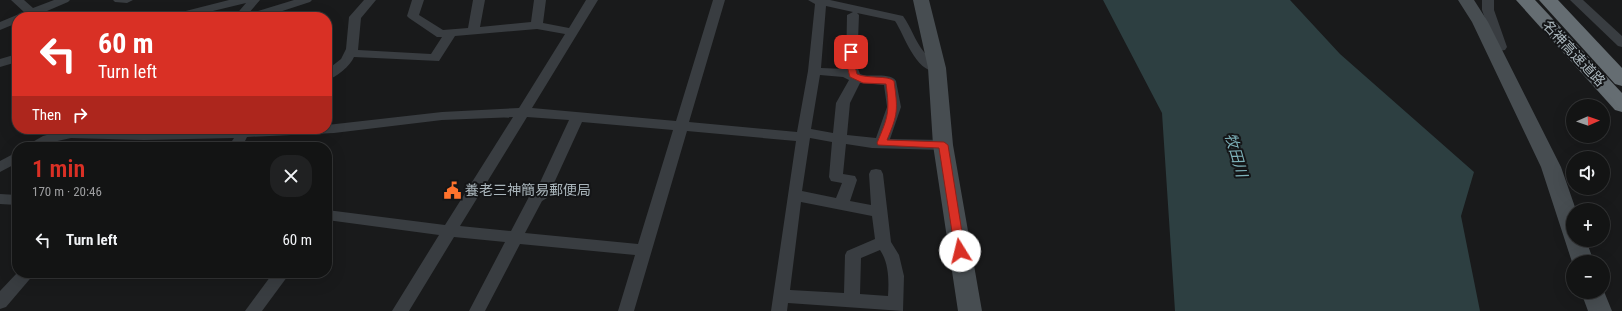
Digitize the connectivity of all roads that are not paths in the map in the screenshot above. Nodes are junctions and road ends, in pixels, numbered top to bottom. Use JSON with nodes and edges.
{"nodes":[{"id":1,"x":18,"y":0,"type":"edge"},
{"id":2,"x":64,"y":0,"type":"edge"},
{"id":3,"x":119,"y":0,"type":"edge"},
{"id":4,"x":126,"y":0,"type":"edge"},
{"id":5,"x":243,"y":0,"type":"edge"},
{"id":6,"x":306,"y":0,"type":"edge"},
{"id":7,"x":370,"y":0,"type":"edge"},
{"id":8,"x":418,"y":0,"type":"edge"},
{"id":9,"x":479,"y":0,"type":"edge"},
{"id":10,"x":540,"y":0,"type":"edge"},
{"id":11,"x":592,"y":0,"type":"edge"},
{"id":12,"x":719,"y":0,"type":"edge"},
{"id":13,"x":921,"y":0,"type":"edge"},
{"id":14,"x":1466,"y":0,"type":"edge"},
{"id":15,"x":1488,"y":0,"type":"edge"},
{"id":16,"x":1526,"y":0,"type":"edge"},
{"id":17,"x":1548,"y":0,"type":"edge"},
{"id":18,"x":1576,"y":0,"type":"edge"},
{"id":19,"x":818,"y":1,"type":"edge"},
{"id":20,"x":258,"y":3,"type":"edge"},
{"id":21,"x":27,"y":12,"type":"edge"},
{"id":22,"x":38,"y":12,"type":"edge"},
{"id":23,"x":194,"y":12,"type":"edge"},
{"id":24,"x":246,"y":12,"type":"edge"},
{"id":25,"x":254,"y":12,"type":"edge"},
{"id":26,"x":267,"y":12,"type":"edge"},
{"id":27,"x":853,"y":15,"type":"dead end"},
{"id":28,"x":12,"y":21,"type":"edge"},
{"id":29,"x":537,"y":25,"type":"junction"},
{"id":30,"x":0,"y":26,"type":"edge"},
{"id":31,"x":473,"y":31,"type":"junction"},
{"id":32,"x":573,"y":32,"type":"junction"},
{"id":33,"x":452,"y":33,"type":"junction"},
{"id":34,"x":1622,"y":43,"type":"edge"},
{"id":35,"x":1492,"y":48,"type":"junction"},
{"id":36,"x":350,"y":53,"type":"junction"},
{"id":37,"x":12,"y":59,"type":"edge"},
{"id":38,"x":0,"y":63,"type":"edge"},
{"id":39,"x":937,"y":68,"type":"junction"},
{"id":40,"x":814,"y":71,"type":"junction"},
{"id":41,"x":332,"y":72,"type":"edge"},
{"id":42,"x":853,"y":76,"type":"junction"},
{"id":43,"x":1622,"y":80,"type":"edge"},
{"id":44,"x":1622,"y":105,"type":"edge"},
{"id":45,"x":524,"y":112,"type":"junction"},
{"id":46,"x":577,"y":117,"type":"junction"},
{"id":47,"x":682,"y":126,"type":"junction"},
{"id":48,"x":332,"y":129,"type":"edge"},
{"id":49,"x":68,"y":134,"type":"edge"},
{"id":50,"x":145,"y":134,"type":"edge"},
{"id":51,"x":804,"y":135,"type":"junction"},
{"id":52,"x":838,"y":137,"type":"junction"},
{"id":53,"x":44,"y":142,"type":"edge"},
{"id":54,"x":138,"y":142,"type":"edge"},
{"id":55,"x":881,"y":143,"type":"junction"},
{"id":56,"x":944,"y":145,"type":"junction"},
{"id":57,"x":12,"y":160,"type":"edge"},
{"id":58,"x":0,"y":167,"type":"edge"},
{"id":59,"x":876,"y":174,"type":"dead end"},
{"id":60,"x":794,"y":195,"type":"junction"},
{"id":61,"x":0,"y":199,"type":"edge"},
{"id":62,"x":12,"y":200,"type":"edge"},
{"id":63,"x":841,"y":204,"type":"junction"},
{"id":64,"x":879,"y":212,"type":"junction"},
{"id":65,"x":1566,"y":212,"type":"edge"},
{"id":66,"x":332,"y":216,"type":"edge"},
{"id":67,"x":450,"y":231,"type":"junction"},
{"id":68,"x":516,"y":237,"type":"junction"},
{"id":69,"x":883,"y":242,"type":"junction"},
{"id":70,"x":643,"y":250,"type":"junction"},
{"id":71,"x":22,"y":278,"type":"edge"},
{"id":72,"x":278,"y":278,"type":"edge"},
{"id":73,"x":1596,"y":299,"type":"edge"},
{"id":74,"x":0,"y":302,"type":"edge"},
{"id":75,"x":780,"y":304,"type":"edge"},
{"id":76,"x":844,"y":304,"type":"edge"},
{"id":77,"x":896,"y":307,"type":"edge"},
{"id":78,"x":253,"y":311,"type":"edge"},
{"id":79,"x":400,"y":311,"type":"edge"},
{"id":80,"x":477,"y":311,"type":"edge"},
{"id":81,"x":626,"y":311,"type":"edge"},
{"id":82,"x":970,"y":311,"type":"edge"},
{"id":83,"x":1600,"y":311,"type":"edge"}],
"edges":[{"from":1,"to":21,"type":"street"},
{"from":2,"to":22,"type":"street"},
{"from":3,"to":4,"type":"street"},
{"from":5,"to":23,"type":"street"},
{"from":6,"to":26,"type":"street"},
{"from":7,"to":36,"type":"street"},
{"from":8,"to":33,"type":"street"},
{"from":9,"to":31,"type":"street"},
{"from":10,"to":29,"type":"street"},
{"from":11,"to":32,"type":"street"},
{"from":12,"to":47,"type":"street"},
{"from":13,"to":39,"type":"street"},
{"from":14,"to":35,"type":"street"},
{"from":15,"to":35,"type":"street"},
{"from":16,"to":44,"type":"highway","name":"名神高速道路"},
{"from":17,"to":43,"type":"highway","name":"名神高速道路"},
{"from":18,"to":34,"type":"street"},
{"from":19,"to":39,"type":"street"},
{"from":19,"to":40,"type":"street"},
{"from":20,"to":24,"type":"street"},
{"from":20,"to":25,"type":"street"},
{"from":27,"to":42,"type":"street"},
{"from":28,"to":30,"type":"street"},
{"from":29,"to":31,"type":"street"},
{"from":29,"to":32,"type":"street"},
{"from":31,"to":33,"type":"street"},
{"from":32,"to":45,"type":"street"},
{"from":33,"to":36,"type":"street"},
{"from":35,"to":65,"type":"street"},
{"from":36,"to":41,"type":"street"},
{"from":37,"to":38,"type":"street"},
{"from":39,"to":56,"type":"street"},
{"from":40,"to":42,"type":"street"},
{"from":40,"to":51,"type":"street"},
{"from":42,"to":52,"type":"street"},
{"from":42,"to":55,"type":"street"},
{"from":45,"to":46,"type":"street"},
{"from":45,"to":48,"type":"street"},
{"from":45,"to":67,"type":"street"},
{"from":46,"to":47,"type":"street"},
{"from":46,"to":68,"type":"street"},
{"from":47,"to":51,"type":"street"},
{"from":47,"to":70,"type":"street"},
{"from":49,"to":53,"type":"street"},
{"from":50,"to":54,"type":"street"},
{"from":51,"to":52,"type":"street"},
{"from":51,"to":60,"type":"street"},
{"from":52,"to":55,"type":"street"},
{"from":52,"to":63,"type":"street"},
{"from":55,"to":56,"type":"street"},
{"from":56,"to":82,"type":"street"},
{"from":57,"to":58,"type":"street"},
{"from":59,"to":64,"type":"street"},
{"from":60,"to":63,"type":"street"},
{"from":60,"to":75,"type":"street"},
{"from":61,"to":62,"type":"street"},
{"from":63,"to":64,"type":"street"},
{"from":64,"to":69,"type":"street"},
{"from":66,"to":67,"type":"street"},
{"from":67,"to":68,"type":"street"},
{"from":67,"to":79,"type":"street"},
{"from":68,"to":70,"type":"street"},
{"from":68,"to":80,"type":"street"},
{"from":69,"to":76,"type":"street"},
{"from":69,"to":77,"type":"street"},
{"from":70,"to":81,"type":"street"},
{"from":71,"to":74,"type":"street"},
{"from":72,"to":78,"type":"street"},
{"from":73,"to":83,"type":"street"},
{"from":75,"to":76,"type":"street"},
{"from":76,"to":77,"type":"street"}]}
